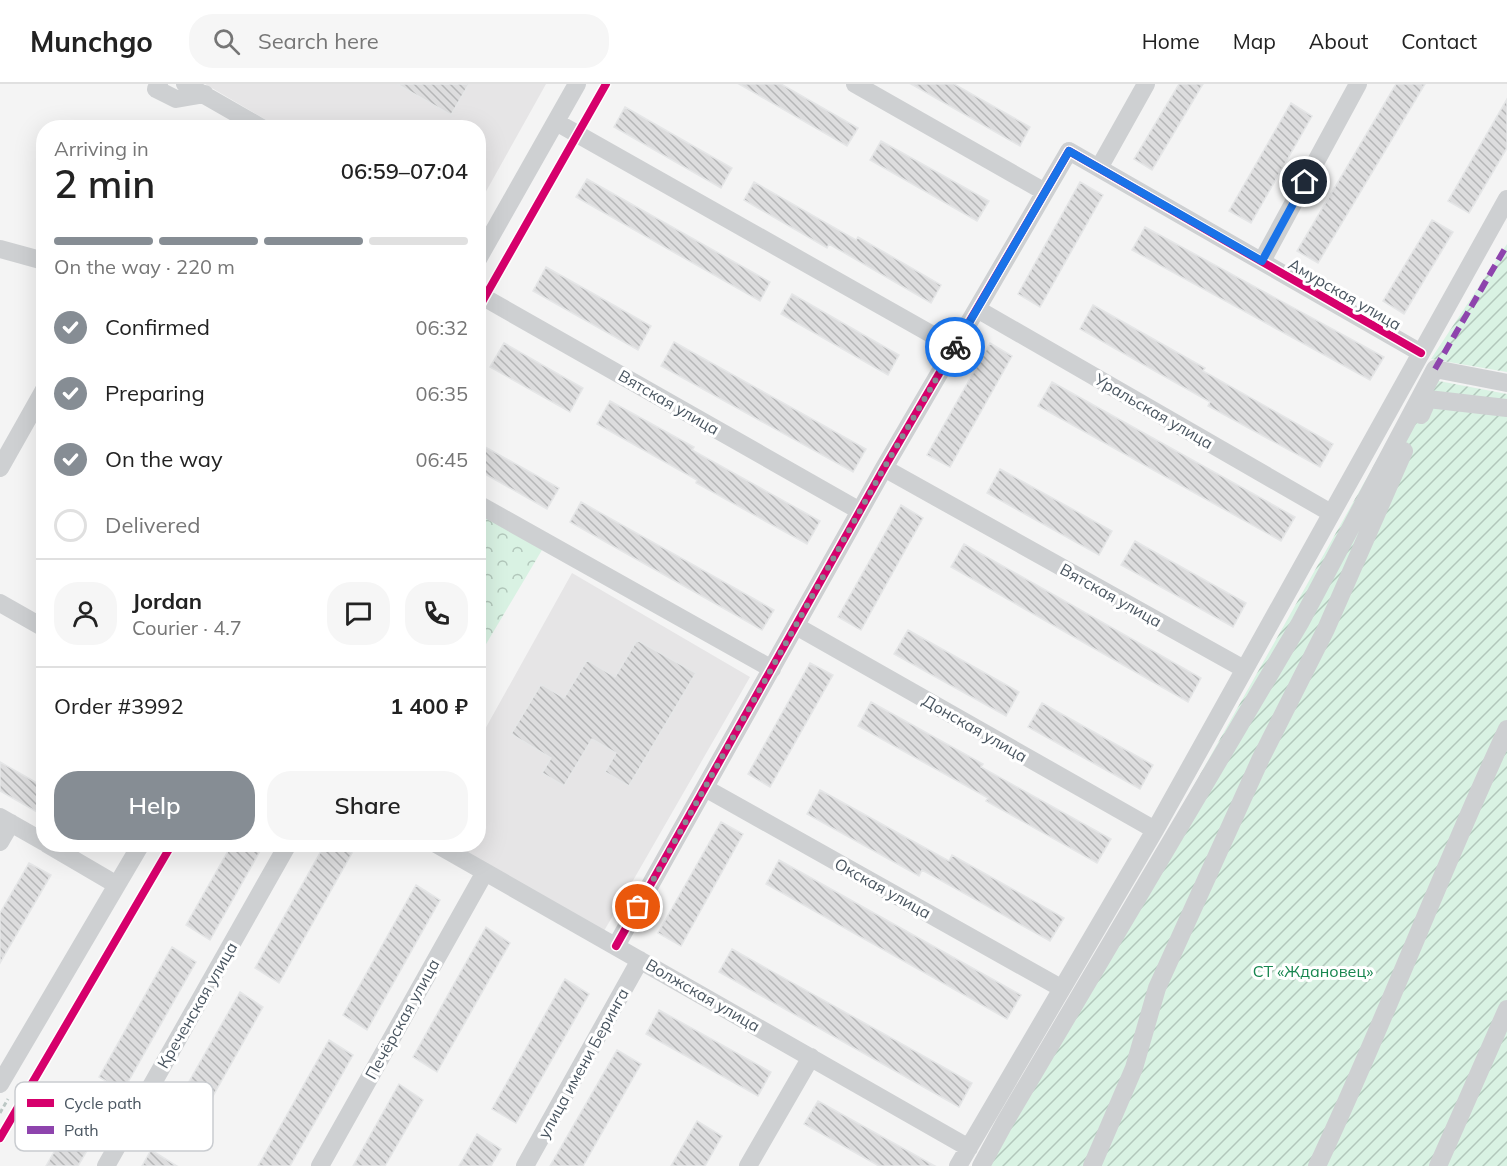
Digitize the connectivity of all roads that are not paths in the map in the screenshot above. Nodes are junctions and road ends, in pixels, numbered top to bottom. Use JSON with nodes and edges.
{"nodes":[{"id":1,"x":159,"y":84,"type":"edge"},
{"id":2,"x":185,"y":84,"type":"edge"},
{"id":3,"x":577,"y":84,"type":"edge"},
{"id":4,"x":855,"y":84,"type":"edge"},
{"id":5,"x":1146,"y":84,"type":"edge"},
{"id":6,"x":1358,"y":84,"type":"edge"},
{"id":7,"x":206,"y":94,"type":"junction"},
{"id":8,"x":249,"y":120,"type":"edge"},
{"id":9,"x":556,"y":122,"type":"junction"},
{"id":10,"x":1099,"y":168,"type":"junction"},
{"id":11,"x":1045,"y":192,"type":"junction"},
{"id":12,"x":1507,"y":199,"type":"edge"},
{"id":13,"x":486,"y":245,"type":"edge"},
{"id":14,"x":0,"y":249,"type":"edge"},
{"id":15,"x":36,"y":259,"type":"edge"},
{"id":16,"x":1262,"y":261,"type":"junction"},
{"id":17,"x":486,"y":299,"type":"edge"},
{"id":18,"x":976,"y":309,"type":"junction"},
{"id":19,"x":954,"y":347,"type":"junction"},
{"id":20,"x":1421,"y":352,"type":"junction"},
{"id":21,"x":1507,"y":383,"type":"edge"},
{"id":22,"x":36,"y":404,"type":"edge"},
{"id":23,"x":1507,"y":408,"type":"edge"},
{"id":24,"x":0,"y":468,"type":"edge"},
{"id":25,"x":884,"y":468,"type":"junction"},
{"id":26,"x":486,"y":508,"type":"edge"},
{"id":27,"x":860,"y":511,"type":"junction"},
{"id":28,"x":1331,"y":513,"type":"junction"},
{"id":29,"x":0,"y":603,"type":"edge"},
{"id":30,"x":36,"y":623,"type":"edge"},
{"id":31,"x":796,"y":626,"type":"junction"},
{"id":32,"x":772,"y":669,"type":"junction"},
{"id":33,"x":1244,"y":669,"type":"junction"},
{"id":34,"x":1507,"y":729,"type":"edge"},
{"id":35,"x":705,"y":788,"type":"junction"},
{"id":36,"x":5,"y":820,"type":"edge"},
{"id":37,"x":1155,"y":830,"type":"junction"},
{"id":38,"x":36,"y":837,"type":"edge"},
{"id":39,"x":0,"y":842,"type":"edge"},
{"id":40,"x":61,"y":852,"type":"edge"},
{"id":41,"x":136,"y":852,"type":"edge"},
{"id":42,"x":283,"y":852,"type":"edge"},
{"id":43,"x":450,"y":852,"type":"edge"},
{"id":44,"x":485,"y":872,"type":"junction"},
{"id":45,"x":117,"y":885,"type":"junction"},
{"id":46,"x":616,"y":946,"type":"junction"},
{"id":47,"x":640,"y":960,"type":"junction"},
{"id":48,"x":1061,"y":988,"type":"junction"},
{"id":49,"x":1507,"y":1009,"type":"edge"},
{"id":50,"x":811,"y":1057,"type":"junction"},
{"id":51,"x":153,"y":1082,"type":"edge"},
{"id":52,"x":0,"y":1084,"type":"edge"},
{"id":53,"x":969,"y":1148,"type":"junction"},
{"id":54,"x":114,"y":1151,"type":"edge"},
{"id":55,"x":106,"y":1166,"type":"edge"},
{"id":56,"x":320,"y":1166,"type":"edge"},
{"id":57,"x":525,"y":1166,"type":"edge"},
{"id":58,"x":748,"y":1166,"type":"edge"},
{"id":59,"x":958,"y":1166,"type":"edge"},
{"id":60,"x":981,"y":1166,"type":"edge"},
{"id":61,"x":1092,"y":1166,"type":"edge"},
{"id":62,"x":1317,"y":1166,"type":"edge"},
{"id":63,"x":1438,"y":1166,"type":"edge"}],
"edges":[{"from":1,"to":7,"type":"street"},
{"from":2,"to":7,"type":"street"},
{"from":3,"to":9,"type":"street"},
{"from":4,"to":11,"type":"street"},
{"from":5,"to":10,"type":"street"},
{"from":6,"to":16,"type":"street"},
{"from":7,"to":8,"type":"street"},
{"from":9,"to":13,"type":"street"},
{"from":9,"to":19,"type":"street"},
{"from":10,"to":11,"type":"street","name":"Амурская улица"},
{"from":10,"to":16,"type":"street","name":"Амурская улица"},
{"from":11,"to":18,"type":"street"},
{"from":12,"to":20,"type":"street"},
{"from":14,"to":15,"type":"street"},
{"from":16,"to":20,"type":"street","name":"Амурская улица"},
{"from":17,"to":27,"type":"street","name":"Вятская улица"},
{"from":18,"to":19,"type":"street"},
{"from":18,"to":28,"type":"street","name":"Уральская улица"},
{"from":19,"to":25,"type":"street"},
{"from":20,"to":28,"type":"street"},
{"from":21,"to":60,"type":"street"},
{"from":22,"to":24,"type":"street"},
{"from":23,"to":61,"type":"street"},
{"from":25,"to":27,"type":"street"},
{"from":25,"to":33,"type":"street","name":"Вятская улица"},
{"from":26,"to":32,"type":"street"},
{"from":27,"to":31,"type":"street"},
{"from":28,"to":33,"type":"street"},
{"from":29,"to":30,"type":"street"},
{"from":31,"to":32,"type":"street"},
{"from":31,"to":37,"type":"street","name":"Донская улица"},
{"from":32,"to":35,"type":"street"},
{"from":33,"to":37,"type":"street"},
{"from":34,"to":62,"type":"street"},
{"from":35,"to":46,"type":"street"},
{"from":35,"to":48,"type":"street","name":"Окская улица"},
{"from":36,"to":38,"type":"street"},
{"from":36,"to":39,"type":"street"},
{"from":37,"to":48,"type":"street"},
{"from":40,"to":45,"type":"street"},
{"from":41,"to":45,"type":"street"},
{"from":42,"to":51,"type":"street","name":"Креченская улица"},
{"from":43,"to":44,"type":"street","name":"Волжская улица"},
{"from":44,"to":46,"type":"street","name":"Волжская улица"},
{"from":44,"to":56,"type":"street","name":"Печёрская улица"},
{"from":45,"to":52,"type":"street"},
{"from":46,"to":47,"type":"street","name":"Волжская улица"},
{"from":47,"to":50,"type":"street","name":"Волжская улица"},
{"from":47,"to":57,"type":"street","name":"улица имени Беринга"},
{"from":48,"to":53,"type":"street"},
{"from":49,"to":63,"type":"street"},
{"from":50,"to":53,"type":"street","name":"Волжская улица"},
{"from":50,"to":58,"type":"street"},
{"from":53,"to":59,"type":"street"},
{"from":54,"to":55,"type":"street","name":"Креченская улица"}]}
